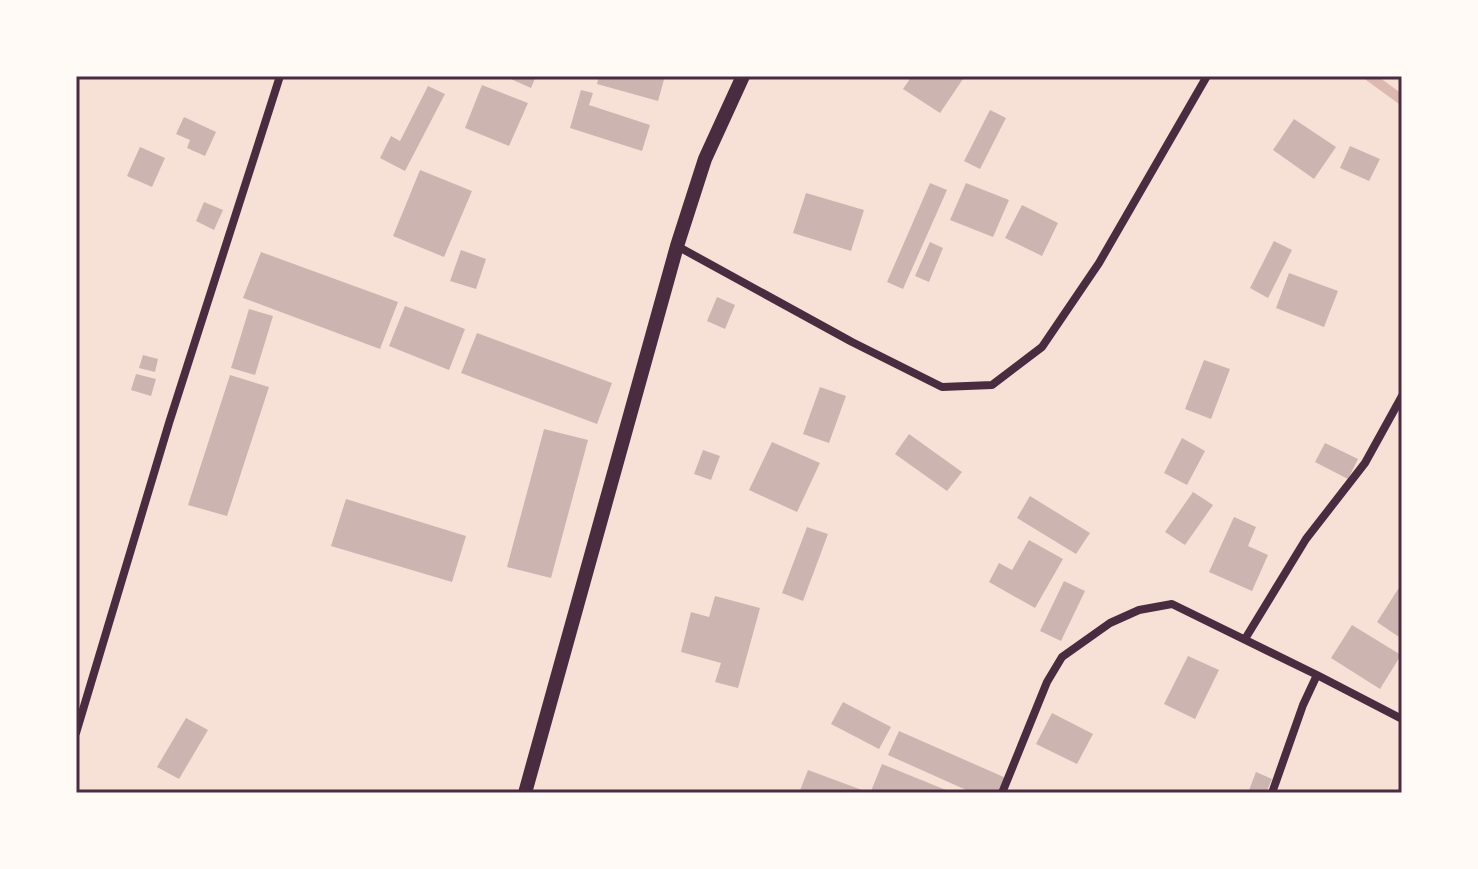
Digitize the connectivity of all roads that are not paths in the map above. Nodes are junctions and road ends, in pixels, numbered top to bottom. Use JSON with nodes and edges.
{"nodes":[{"id":1,"x":280,"y":76,"type":"edge"},
{"id":2,"x":743,"y":76,"type":"edge"},
{"id":3,"x":1207,"y":76,"type":"edge"},
{"id":4,"x":677,"y":246,"type":"junction"},
{"id":5,"x":1402,"y":396,"type":"edge"},
{"id":6,"x":1245,"y":639,"type":"junction"},
{"id":7,"x":1317,"y":675,"type":"junction"},
{"id":8,"x":1402,"y":719,"type":"edge"},
{"id":9,"x":76,"y":733,"type":"edge"},
{"id":10,"x":525,"y":793,"type":"edge"},
{"id":11,"x":1002,"y":793,"type":"edge"},
{"id":12,"x":1272,"y":793,"type":"edge"}],
"edges":[{"from":1,"to":9,"type":"street"},
{"from":2,"to":4,"type":"street"},
{"from":3,"to":4,"type":"street"},
{"from":4,"to":10,"type":"street"},
{"from":5,"to":6,"type":"street"},
{"from":6,"to":7,"type":"street"},
{"from":6,"to":11,"type":"street"},
{"from":7,"to":8,"type":"street"},
{"from":7,"to":12,"type":"street"}]}
